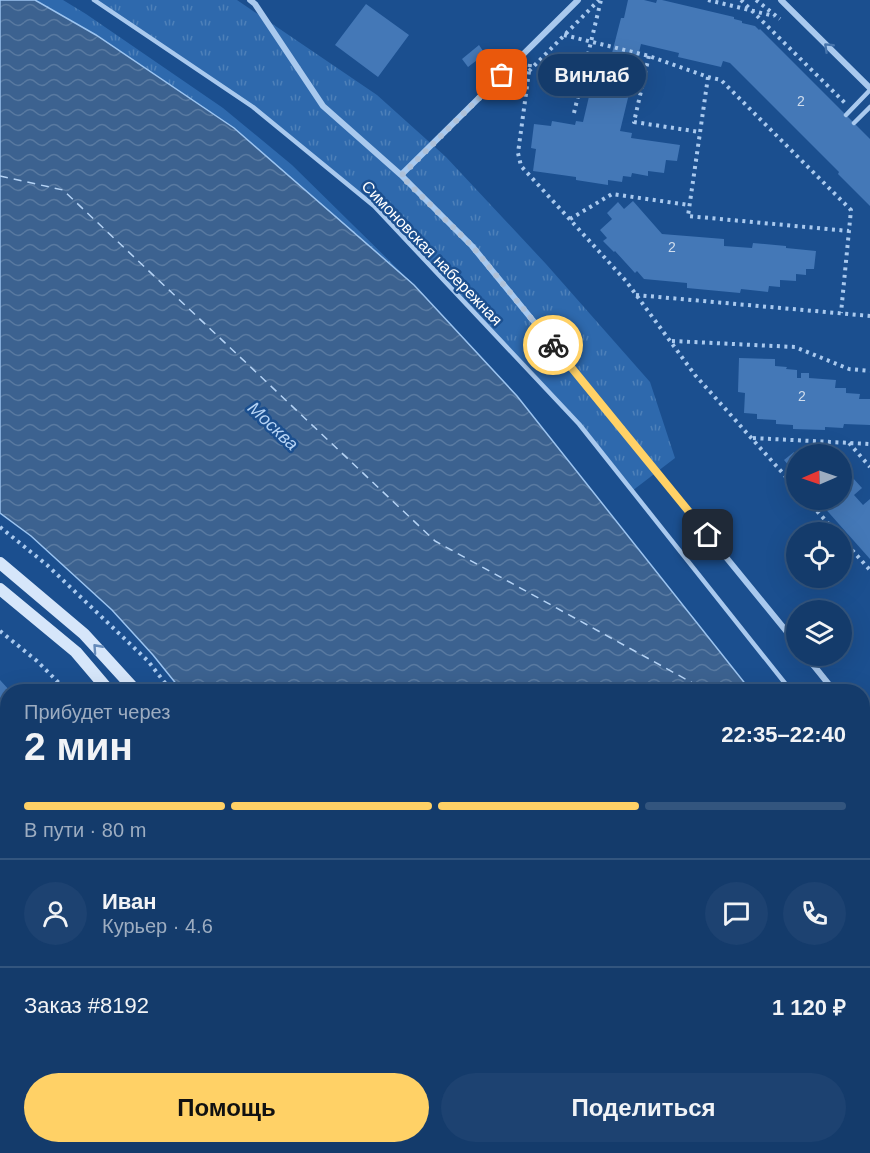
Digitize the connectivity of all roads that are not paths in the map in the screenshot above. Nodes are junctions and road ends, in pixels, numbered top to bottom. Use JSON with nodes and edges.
{"nodes":[{"id":1,"x":94,"y":0,"type":"edge"},
{"id":2,"x":250,"y":0,"type":"edge"},
{"id":3,"x":578,"y":0,"type":"edge"},
{"id":4,"x":781,"y":0,"type":"edge"},
{"id":5,"x":870,"y":89,"type":"edge"},
{"id":6,"x":870,"y":107,"type":"edge"},
{"id":7,"x":846,"y":114,"type":"dead end"},
{"id":8,"x":854,"y":123,"type":"dead end"},
{"id":9,"x":401,"y":176,"type":"junction"},
{"id":10,"x":0,"y":563,"type":"edge"},
{"id":11,"x":0,"y":589,"type":"edge"},
{"id":12,"x":786,"y":632,"type":"edge"},
{"id":13,"x":814,"y":666,"type":"edge"},
{"id":14,"x":103,"y":684,"type":"edge"},
{"id":15,"x":130,"y":684,"type":"edge"},
{"id":16,"x":786,"y":684,"type":"edge"},
{"id":17,"x":829,"y":684,"type":"edge"}],
"edges":[{"from":1,"to":16,"type":"lane","name":"Симоновская набережная"},
{"from":2,"to":9,"type":"street"},
{"from":3,"to":9,"type":"street"},
{"from":5,"to":4,"type":"street","one_way":true},
{"from":5,"to":7,"type":"lane"},
{"from":6,"to":8,"type":"lane"},
{"from":9,"to":12,"type":"street"},
{"from":15,"to":10,"type":"main road","one_way":true},
{"from":11,"to":14,"type":"main road"},
{"from":13,"to":17,"type":"street"}]}
